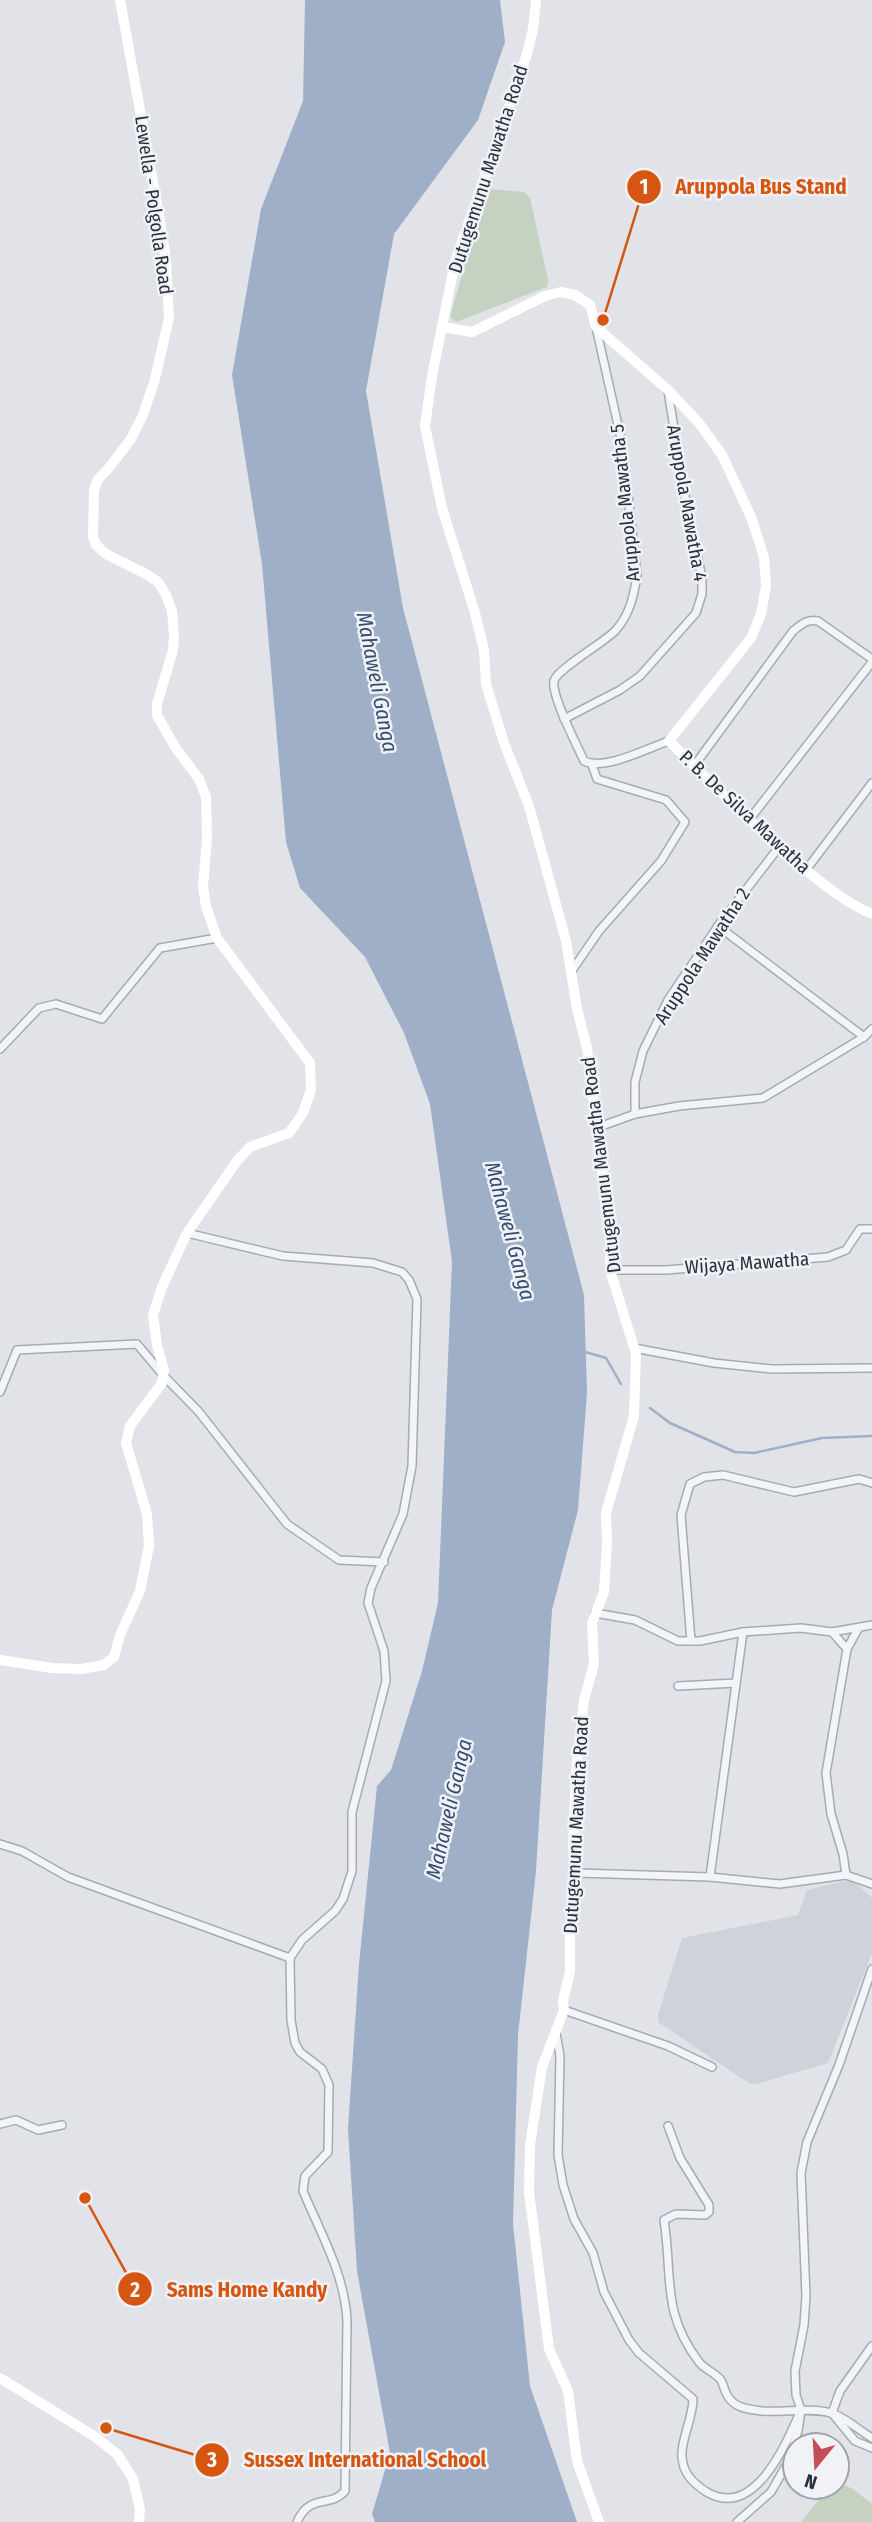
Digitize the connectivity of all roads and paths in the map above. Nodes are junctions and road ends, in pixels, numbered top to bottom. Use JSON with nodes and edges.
{"nodes":[{"id":1,"x":120,"y":0,"type":"edge"},
{"id":2,"x":536,"y":0,"type":"edge"},
{"id":3,"x":443,"y":327,"type":"junction"},
{"id":4,"x":596,"y":327,"type":"junction"},
{"id":5,"x":668,"y":390,"type":"junction"},
{"id":6,"x":872,"y":660,"type":"edge"},
{"id":7,"x":564,"y":719,"type":"junction"},
{"id":8,"x":669,"y":741,"type":"junction"},
{"id":9,"x":592,"y":765,"type":"junction"},
{"id":10,"x":694,"y":766,"type":"junction"},
{"id":11,"x":872,"y":783,"type":"edge"},
{"id":12,"x":749,"y":820,"type":"junction"},
{"id":13,"x":779,"y":847,"type":"junction"},
{"id":14,"x":806,"y":870,"type":"junction"},
{"id":15,"x":872,"y":914,"type":"edge"},
{"id":16,"x":718,"y":926,"type":"junction"},
{"id":17,"x":217,"y":938,"type":"junction"},
{"id":18,"x":570,"y":972,"type":"junction"},
{"id":19,"x":872,"y":1029,"type":"edge"},
{"id":20,"x":864,"y":1037,"type":"junction"},
{"id":21,"x":0,"y":1049,"type":"edge"},
{"id":22,"x":635,"y":1114,"type":"junction"},
{"id":23,"x":596,"y":1128,"type":"junction"},
{"id":24,"x":872,"y":1228,"type":"edge"},
{"id":25,"x":187,"y":1233,"type":"junction"},
{"id":26,"x":610,"y":1270,"type":"junction"},
{"id":27,"x":634,"y":1348,"type":"junction"},
{"id":28,"x":872,"y":1368,"type":"edge"},
{"id":29,"x":163,"y":1375,"type":"junction"},
{"id":30,"x":0,"y":1392,"type":"edge"},
{"id":31,"x":872,"y":1483,"type":"edge"},
{"id":32,"x":384,"y":1562,"type":"junction"},
{"id":33,"x":595,"y":1613,"type":"junction"},
{"id":34,"x":872,"y":1625,"type":"edge"},
{"id":35,"x":858,"y":1629,"type":"junction"},
{"id":36,"x":743,"y":1632,"type":"junction"},
{"id":37,"x":832,"y":1632,"type":"junction"},
{"id":38,"x":691,"y":1641,"type":"junction"},
{"id":39,"x":847,"y":1649,"type":"junction"},
{"id":40,"x":0,"y":1660,"type":"edge"},
{"id":41,"x":736,"y":1683,"type":"junction"},
{"id":42,"x":678,"y":1686,"type":"dead end"},
{"id":43,"x":0,"y":1844,"type":"edge"},
{"id":44,"x":577,"y":1873,"type":"junction"},
{"id":45,"x":846,"y":1875,"type":"junction"},
{"id":46,"x":710,"y":1877,"type":"junction"},
{"id":47,"x":872,"y":1884,"type":"edge"},
{"id":48,"x":290,"y":1958,"type":"junction"},
{"id":49,"x":872,"y":1969,"type":"edge"},
{"id":50,"x":564,"y":2010,"type":"junction"},
{"id":51,"x":555,"y":2029,"type":"junction"},
{"id":52,"x":712,"y":2067,"type":"dead end"},
{"id":53,"x":0,"y":2124,"type":"edge"},
{"id":54,"x":62,"y":2125,"type":"dead end"},
{"id":55,"x":668,"y":2126,"type":"dead end"},
{"id":56,"x":872,"y":2346,"type":"edge"},
{"id":57,"x":0,"y":2378,"type":"edge"},
{"id":58,"x":801,"y":2410,"type":"junction"},
{"id":59,"x":832,"y":2413,"type":"junction"},
{"id":60,"x":872,"y":2438,"type":"edge"},
{"id":61,"x":872,"y":2448,"type":"edge"},
{"id":62,"x":139,"y":2522,"type":"edge"},
{"id":63,"x":297,"y":2522,"type":"edge"},
{"id":64,"x":599,"y":2522,"type":"edge"},
{"id":65,"x":737,"y":2522,"type":"edge"}],
"edges":[{"from":1,"to":17,"type":"street","name":"Lewella - Polgolla Road"},
{"from":2,"to":3,"type":"street","name":"Dutugemunu Mawatha Road"},
{"from":3,"to":4,"type":"street","name":"P. B. De Silva Mawatha"},
{"from":3,"to":18,"type":"street","name":"Dutugemunu Mawatha Road"},
{"from":4,"to":5,"type":"street","name":"P. B. De Silva Mawatha"},
{"from":4,"to":7,"type":"street","name":"Aruppola Mawatha 5"},
{"from":5,"to":7,"type":"street","name":"Aruppola Mawatha 4"},
{"from":5,"to":8,"type":"street","name":"P. B. De Silva Mawatha"},
{"from":6,"to":10,"type":"street"},
{"from":6,"to":12,"type":"street"},
{"from":7,"to":9,"type":"street","name":"Aruppola Mawatha 5"},
{"from":8,"to":9,"type":"street"},
{"from":8,"to":10,"type":"street","name":"P. B. De Silva Mawatha"},
{"from":9,"to":18,"type":"street","name":"Aruppola Mawatha 5"},
{"from":10,"to":12,"type":"street","name":"P. B. De Silva Mawatha"},
{"from":11,"to":14,"type":"street"},
{"from":12,"to":13,"type":"street","name":"P. B. De Silva Mawatha"},
{"from":13,"to":14,"type":"street","name":"P. B. De Silva Mawatha"},
{"from":13,"to":16,"type":"street","name":"Aruppola Mawatha 2"},
{"from":14,"to":15,"type":"street","name":"P. B. De Silva Mawatha"},
{"from":16,"to":20,"type":"street"},
{"from":16,"to":22,"type":"street","name":"Aruppola Mawatha 2"},
{"from":17,"to":21,"type":"street"},
{"from":17,"to":25,"type":"street","name":"Lewella - Polgolla Road"},
{"from":18,"to":23,"type":"street","name":"Dutugemunu Mawatha Road"},
{"from":19,"to":20,"type":"street"},
{"from":20,"to":22,"type":"street"},
{"from":22,"to":23,"type":"street"},
{"from":23,"to":26,"type":"street","name":"Dutugemunu Mawatha Road"},
{"from":24,"to":26,"type":"street","name":"Wijaya Mawatha"},
{"from":25,"to":29,"type":"street","name":"Lewella - Polgolla Road"},
{"from":25,"to":32,"type":"street"},
{"from":26,"to":27,"type":"street","name":"Dutugemunu Mawatha Road"},
{"from":27,"to":28,"type":"street"},
{"from":27,"to":33,"type":"street","name":"Dutugemunu Mawatha Road"},
{"from":29,"to":30,"type":"street"},
{"from":29,"to":32,"type":"street"},
{"from":29,"to":40,"type":"street"},
{"from":31,"to":38,"type":"street"},
{"from":32,"to":48,"type":"street"},
{"from":33,"to":38,"type":"street"},
{"from":33,"to":44,"type":"street","name":"Dutugemunu Mawatha Road"},
{"from":34,"to":35,"type":"street"},
{"from":35,"to":37,"type":"street"},
{"from":35,"to":39,"type":"street"},
{"from":36,"to":37,"type":"street"},
{"from":36,"to":38,"type":"street"},
{"from":36,"to":41,"type":"street"},
{"from":37,"to":39,"type":"street"},
{"from":39,"to":45,"type":"street"},
{"from":41,"to":42,"type":"street"},
{"from":41,"to":46,"type":"street"},
{"from":43,"to":48,"type":"street"},
{"from":44,"to":46,"type":"street"},
{"from":44,"to":50,"type":"street","name":"Dutugemunu Mawatha Road"},
{"from":45,"to":46,"type":"street"},
{"from":45,"to":47,"type":"street"},
{"from":48,"to":63,"type":"street"},
{"from":49,"to":58,"type":"street"},
{"from":50,"to":51,"type":"street","name":"Dutugemunu Mawatha Road"},
{"from":50,"to":52,"type":"street"},
{"from":51,"to":58,"type":"street"},
{"from":51,"to":64,"type":"street","name":"Dutugemunu Mawatha Road"},
{"from":53,"to":54,"type":"street"},
{"from":55,"to":58,"type":"street"},
{"from":56,"to":59,"type":"street"},
{"from":57,"to":62,"type":"street"},
{"from":58,"to":59,"type":"street"},
{"from":58,"to":65,"type":"street"},
{"from":59,"to":60,"type":"street"},
{"from":59,"to":61,"type":"street"}]}
